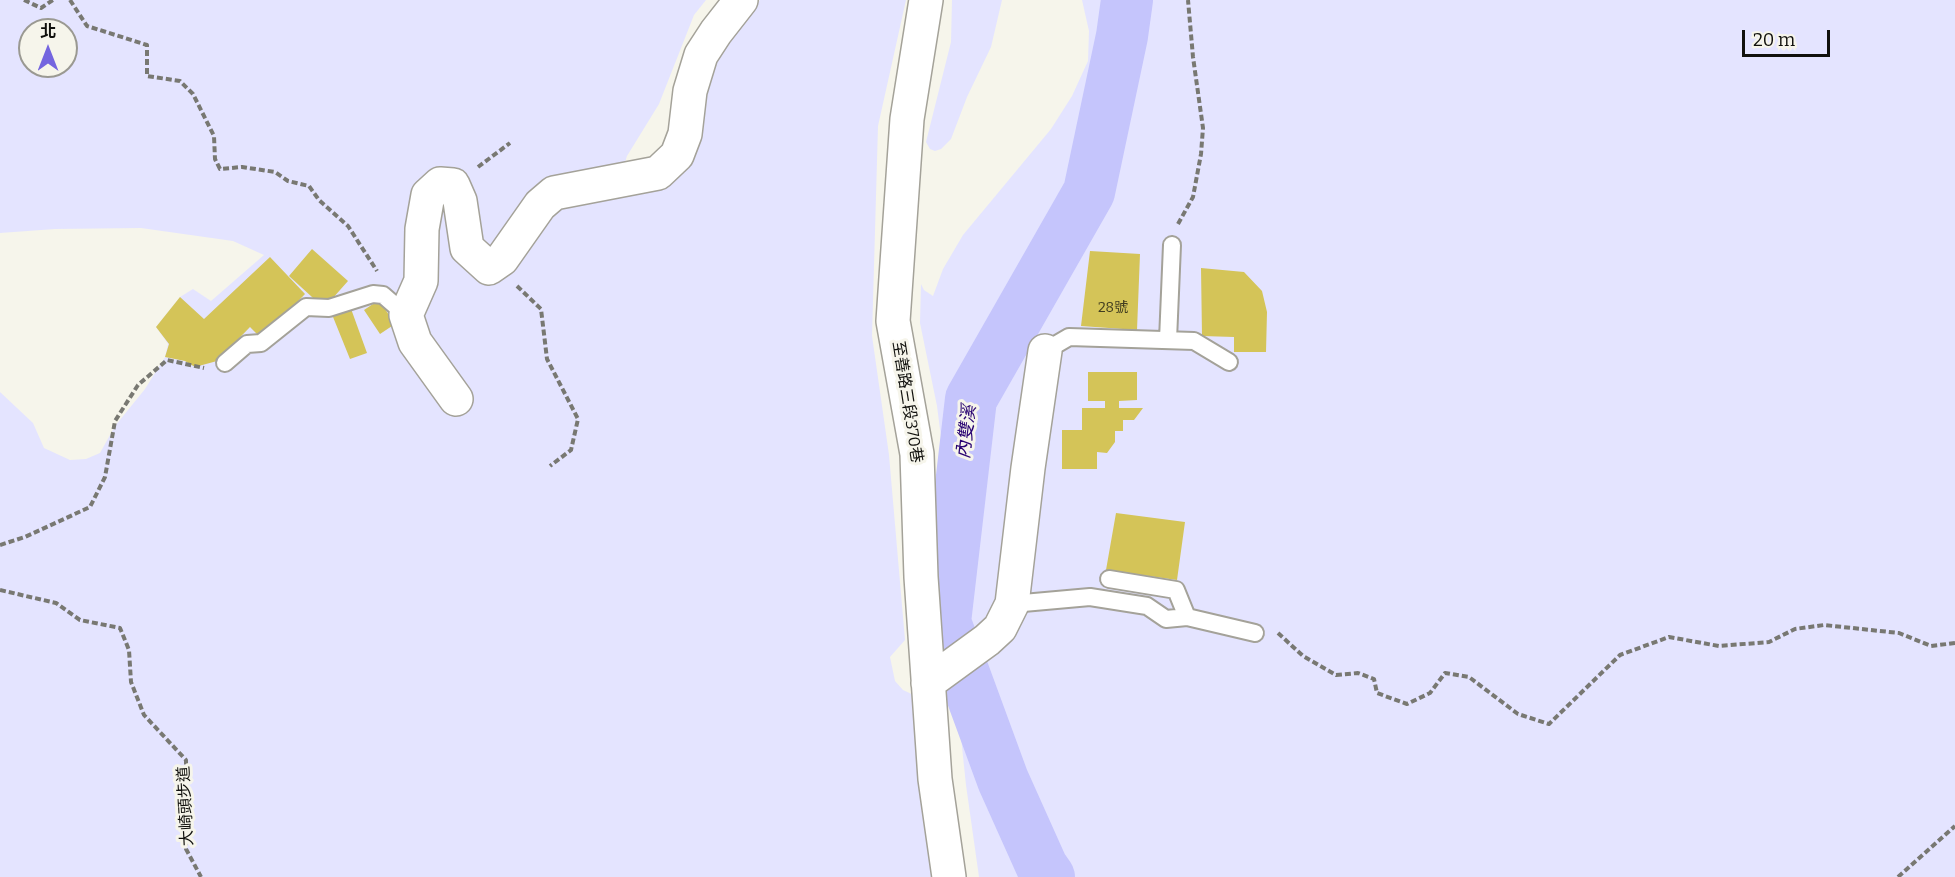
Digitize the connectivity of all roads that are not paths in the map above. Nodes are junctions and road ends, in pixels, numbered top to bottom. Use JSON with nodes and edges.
{"nodes":[{"id":1,"x":741,"y":0,"type":"edge"},
{"id":2,"x":926,"y":0,"type":"edge"},
{"id":3,"x":1172,"y":245,"type":"road end"},
{"id":4,"x":395,"y":305,"type":"junction"},
{"id":5,"x":1168,"y":340,"type":"junction"},
{"id":6,"x":1045,"y":351,"type":"joint"},
{"id":7,"x":1229,"y":362,"type":"dead end"},
{"id":8,"x":225,"y":363,"type":"dead end"},
{"id":9,"x":456,"y":399,"type":"dead end"},
{"id":10,"x":1108,"y":579,"type":"dead end"},
{"id":11,"x":1012,"y":604,"type":"junction"},
{"id":12,"x":1187,"y":617,"type":"junction"},
{"id":13,"x":1255,"y":633,"type":"road end"},
{"id":14,"x":928,"y":683,"type":"junction"},
{"id":15,"x":950,"y":877,"type":"edge"}],
"edges":[{"from":1,"to":4,"type":"street"},
{"from":2,"to":14,"type":"street","name":"至善路三段370巷"},
{"from":3,"to":5,"type":"lane"},
{"from":4,"to":8,"type":"lane"},
{"from":4,"to":9,"type":"street"},
{"from":5,"to":6,"type":"lane"},
{"from":5,"to":7,"type":"lane"},
{"from":6,"to":11,"type":"street"},
{"from":10,"to":12,"type":"lane"},
{"from":11,"to":12,"type":"lane"},
{"from":11,"to":14,"type":"street"},
{"from":12,"to":13,"type":"lane"},
{"from":14,"to":15,"type":"street","name":"至善路三段370巷"}]}
